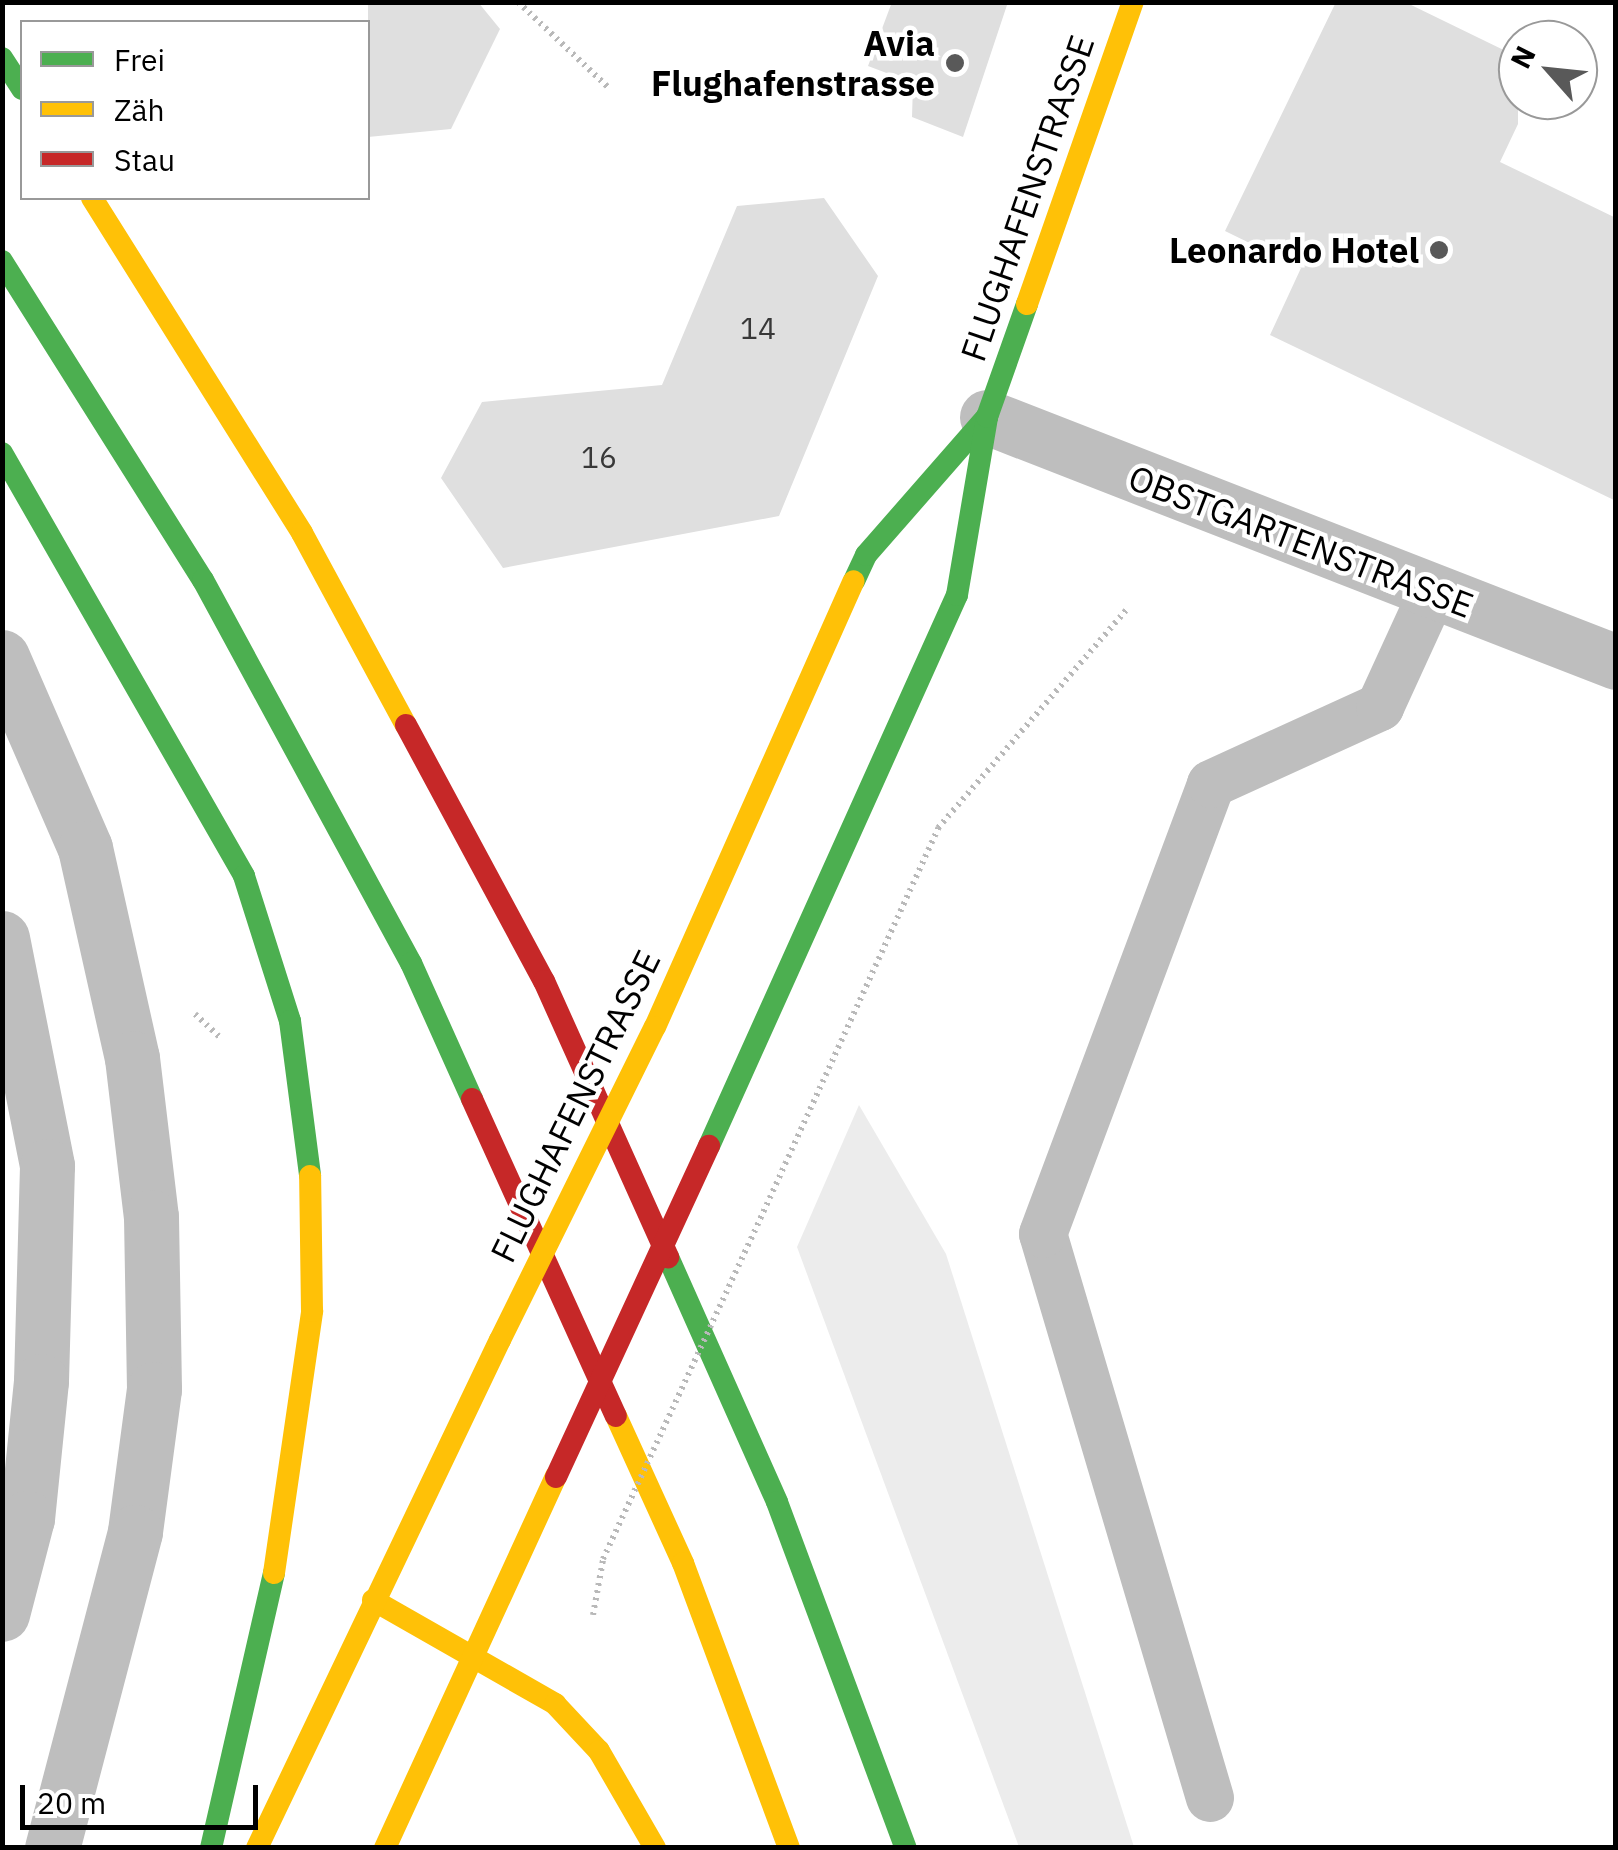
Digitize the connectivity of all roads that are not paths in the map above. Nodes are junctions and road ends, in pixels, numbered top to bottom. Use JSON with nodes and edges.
{"nodes":[{"id":1,"x":1133,"y":2,"type":"edge"},
{"id":2,"x":2,"y":58,"type":"edge"},
{"id":3,"x":20,"y":86,"type":"edge"},
{"id":4,"x":93,"y":200,"type":"edge"},
{"id":5,"x":2,"y":261,"type":"edge"},
{"id":6,"x":987,"y":416,"type":"junction"},
{"id":7,"x":2,"y":453,"type":"edge"},
{"id":8,"x":1433,"y":591,"type":"junction"},
{"id":9,"x":2,"y":657,"type":"edge"},
{"id":10,"x":1616,"y":662,"type":"edge"},
{"id":11,"x":2,"y":938,"type":"edge"},
{"id":12,"x":372,"y":1600,"type":"junction"},
{"id":13,"x":2,"y":1614,"type":"edge"},
{"id":14,"x":474,"y":1651,"type":"junction"},
{"id":15,"x":1210,"y":1798,"type":"dead end"},
{"id":16,"x":52,"y":1848,"type":"edge"},
{"id":17,"x":211,"y":1848,"type":"edge"},
{"id":18,"x":258,"y":1848,"type":"edge"},
{"id":19,"x":385,"y":1848,"type":"edge"},
{"id":20,"x":655,"y":1848,"type":"edge"},
{"id":21,"x":789,"y":1848,"type":"edge"},
{"id":22,"x":906,"y":1848,"type":"edge"}],
"edges":[{"from":1,"to":6,"type":"main road","name":"FLUGHAFENSTRASSE"},
{"from":2,"to":3,"type":"main road"},
{"from":4,"to":22,"type":"main road"},
{"from":5,"to":21,"type":"main road"},
{"from":6,"to":8,"type":"street","name":"OBSTGARTENSTRASSE"},
{"from":6,"to":12,"type":"main road","name":"FLUGHAFENSTRASSE","bridge":true},
{"from":6,"to":14,"type":"main road","name":"FLUGHAFENSTRASSE","bridge":true},
{"from":7,"to":17,"type":"main road"},
{"from":8,"to":10,"type":"street","name":"OBSTGARTENSTRASSE"},
{"from":8,"to":15,"type":"lane"},
{"from":9,"to":16,"type":"street"},
{"from":11,"to":13,"type":"street"},
{"from":12,"to":14,"type":"main road"},
{"from":12,"to":18,"type":"main road","name":"FLUGHAFENSTRASSE"},
{"from":14,"to":19,"type":"main road","name":"FLUGHAFENSTRASSE"},
{"from":14,"to":20,"type":"main road"}]}
